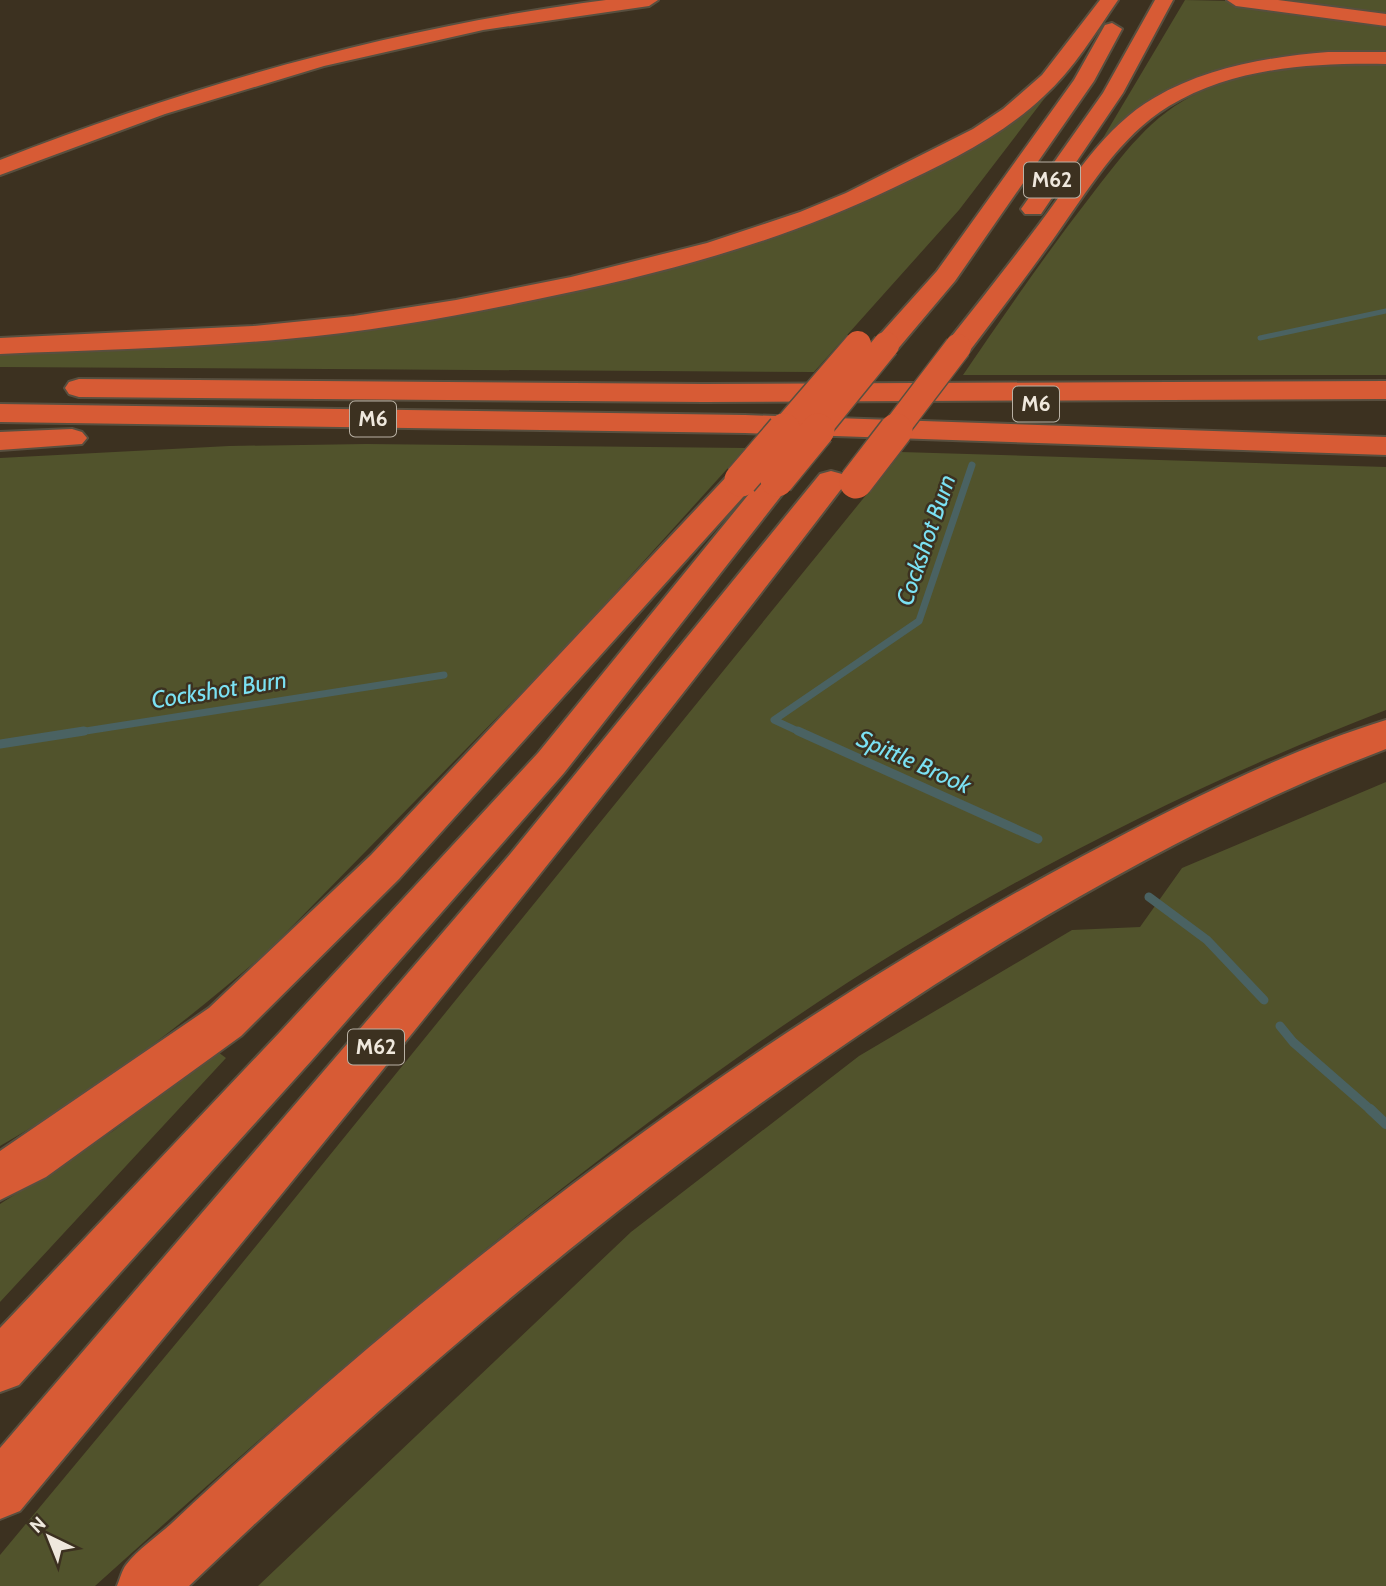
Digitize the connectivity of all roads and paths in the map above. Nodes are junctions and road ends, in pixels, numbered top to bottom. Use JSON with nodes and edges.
{"nodes":[{"id":1,"x":511,"y":0,"type":"edge"},
{"id":2,"x":649,"y":0,"type":"edge"},
{"id":3,"x":1237,"y":0,"type":"edge"},
{"id":4,"x":1118,"y":1,"type":"edge"},
{"id":5,"x":1162,"y":3,"type":"edge"},
{"id":6,"x":461,"y":9,"type":"dead end"},
{"id":7,"x":1386,"y":20,"type":"edge"},
{"id":8,"x":1386,"y":58,"type":"edge"},
{"id":9,"x":0,"y":168,"type":"edge"},
{"id":10,"x":1023,"y":223,"type":"dead end"},
{"id":11,"x":965,"y":301,"type":"dead end"},
{"id":12,"x":0,"y":346,"type":"edge"},
{"id":13,"x":945,"y":347,"type":"junction"},
{"id":14,"x":0,"y":387,"type":"edge"},
{"id":15,"x":1386,"y":390,"type":"edge"},
{"id":16,"x":704,"y":393,"type":"junction"},
{"id":17,"x":0,"y":413,"type":"edge"},
{"id":18,"x":1386,"y":416,"type":"edge"},
{"id":19,"x":745,"y":424,"type":"junction"},
{"id":20,"x":0,"y":441,"type":"edge"},
{"id":21,"x":1386,"y":446,"type":"edge"},
{"id":22,"x":759,"y":480,"type":"junction"},
{"id":23,"x":1386,"y":734,"type":"edge"},
{"id":24,"x":0,"y":1177,"type":"edge"},
{"id":25,"x":0,"y":1366,"type":"edge"},
{"id":26,"x":0,"y":1491,"type":"edge"},
{"id":27,"x":146,"y":1586,"type":"edge"}],
"edges":[{"from":1,"to":6,"type":"highway"},
{"from":2,"to":9,"type":"highway"},
{"from":3,"to":7,"type":"highway"},
{"from":4,"to":12,"type":"highway"},
{"from":4,"to":22,"type":"highway","number":"M62","bridge":true},
{"from":5,"to":10,"type":"highway","number":"M62"},
{"from":8,"to":13,"type":"highway"},
{"from":11,"to":13,"type":"highway"},
{"from":13,"to":26,"type":"highway","number":"M62","bridge":true},
{"from":14,"to":16,"type":"highway","number":"M6"},
{"from":15,"to":16,"type":"highway"},
{"from":16,"to":18,"type":"highway","number":"M6"},
{"from":17,"to":19,"type":"highway","number":"M6"},
{"from":19,"to":20,"type":"highway"},
{"from":19,"to":21,"type":"highway","number":"M6"},
{"from":22,"to":24,"type":"highway"},
{"from":22,"to":25,"type":"highway","number":"M62"},
{"from":23,"to":27,"type":"highway"}]}
